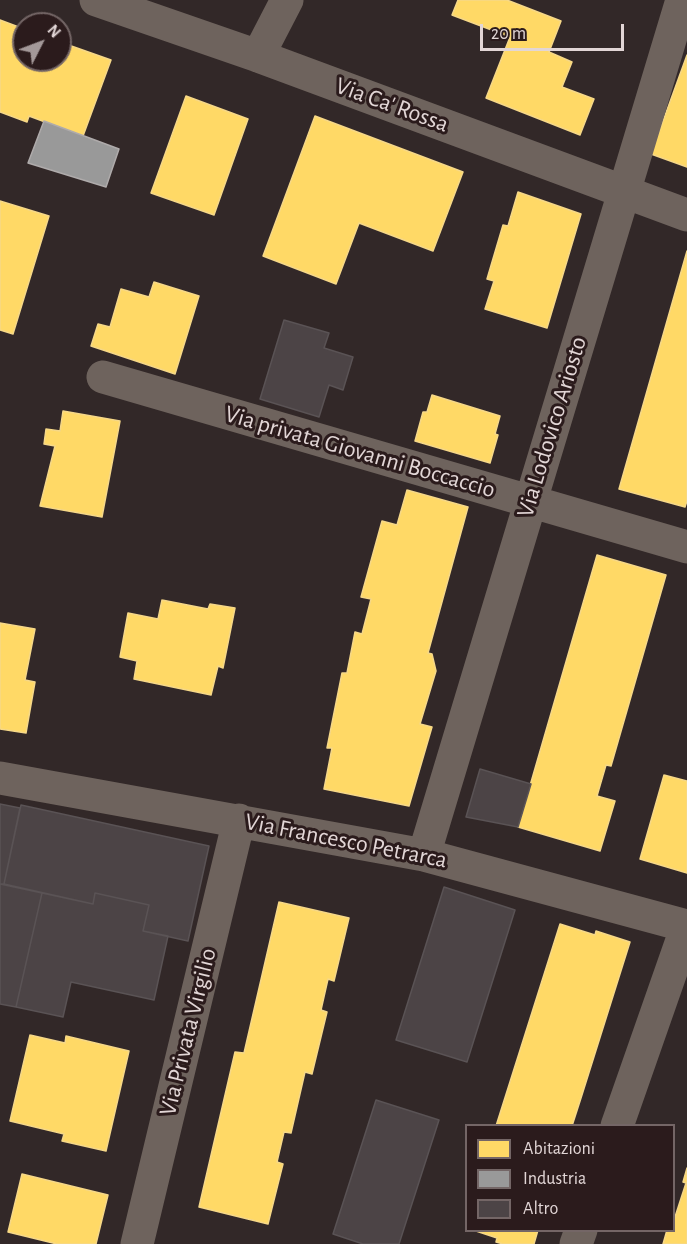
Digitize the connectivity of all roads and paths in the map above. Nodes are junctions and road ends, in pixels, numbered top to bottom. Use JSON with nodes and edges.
{"nodes":[{"id":1,"x":96,"y":0,"type":"edge"},
{"id":2,"x":287,"y":0,"type":"edge"},
{"id":3,"x":682,"y":0,"type":"edge"},
{"id":4,"x":258,"y":56,"type":"junction"},
{"id":5,"x":623,"y":190,"type":"junction"},
{"id":6,"x":687,"y":215,"type":"edge"},
{"id":7,"x":103,"y":377,"type":"dead end"},
{"id":8,"x":530,"y":502,"type":"junction"},
{"id":9,"x":687,"y":547,"type":"edge"},
{"id":10,"x":0,"y":778,"type":"edge"},
{"id":11,"x":239,"y":820,"type":"junction"},
{"id":12,"x":424,"y":855,"type":"junction"},
{"id":13,"x":687,"y":926,"type":"edge"},
{"id":14,"x":617,"y":1124,"type":"edge"},
{"id":15,"x":137,"y":1244,"type":"edge"}],
"edges":[{"from":1,"to":4,"type":"street","name":"Via Ca' Rossa"},
{"from":2,"to":4,"type":"street"},
{"from":3,"to":5,"type":"street","name":"Via Lodovico Ariosto"},
{"from":4,"to":5,"type":"street","name":"Via Ca' Rossa"},
{"from":5,"to":6,"type":"street","name":"Via Ca' Rossa"},
{"from":5,"to":8,"type":"street","name":"Via Lodovico Ariosto"},
{"from":7,"to":8,"type":"street","name":"Via privata Giovanni Boccaccio"},
{"from":8,"to":9,"type":"street","name":"Via privata Giovanni Boccaccio"},
{"from":8,"to":12,"type":"street","name":"Via Lodovico Ariosto"},
{"from":10,"to":11,"type":"street","name":"Via Francesco Petrarca"},
{"from":11,"to":12,"type":"street","name":"Via Francesco Petrarca"},
{"from":11,"to":15,"type":"street","name":"Via Privata Virgilio"},
{"from":12,"to":13,"type":"street","name":"Via Francesco Petrarca"},
{"from":13,"to":14,"type":"street"}]}
